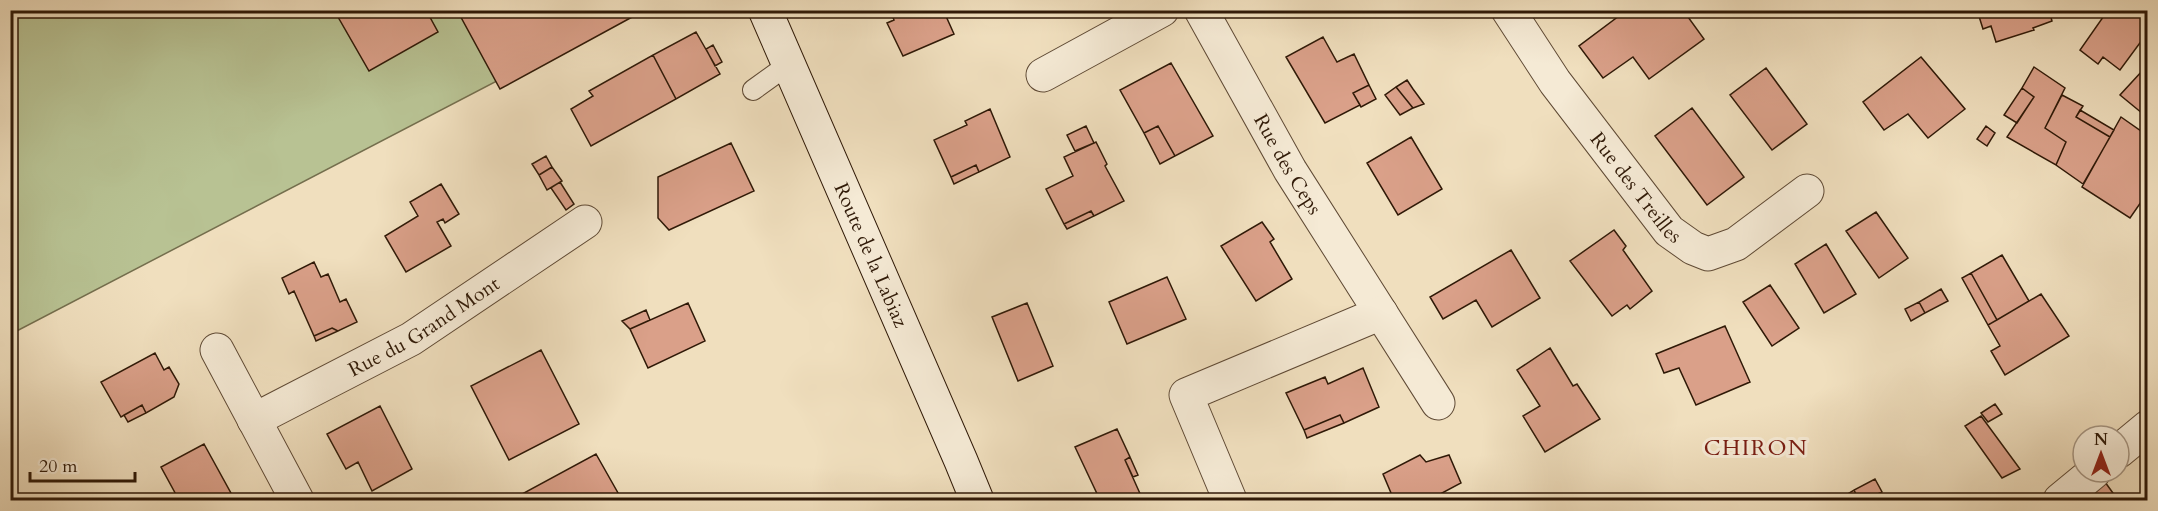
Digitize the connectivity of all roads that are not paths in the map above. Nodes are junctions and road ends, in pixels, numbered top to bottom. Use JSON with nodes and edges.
{"nodes":[{"id":1,"x":765,"y":10,"type":"edge"},
{"id":2,"x":1162,"y":10,"type":"edge"},
{"id":3,"x":1201,"y":10,"type":"edge"},
{"id":4,"x":1508,"y":10,"type":"edge"},
{"id":5,"x":789,"y":64,"type":"junction"},
{"id":6,"x":1043,"y":75,"type":"dead end"},
{"id":7,"x":753,"y":90,"type":"dead end"},
{"id":8,"x":1807,"y":191,"type":"dead end"},
{"id":9,"x":585,"y":222,"type":"dead end"},
{"id":10,"x":1381,"y":313,"type":"junction"},
{"id":11,"x":217,"y":350,"type":"dead end"},
{"id":12,"x":1438,"y":403,"type":"dead end"},
{"id":13,"x":254,"y":420,"type":"junction"},
{"id":14,"x":2080,"y":484,"type":"edge"},
{"id":15,"x":297,"y":501,"type":"edge"},
{"id":16,"x":977,"y":501,"type":"edge"},
{"id":17,"x":1230,"y":501,"type":"edge"},
{"id":18,"x":2060,"y":501,"type":"edge"}],
"edges":[{"from":1,"to":5,"type":"street","name":"Route de la Labiaz"},
{"from":2,"to":6,"type":"street"},
{"from":3,"to":10,"type":"street","name":"Rue des Ceps"},
{"from":4,"to":8,"type":"street","name":"Rue des Treilles"},
{"from":5,"to":7,"type":"lane"},
{"from":5,"to":16,"type":"street","name":"Route de la Labiaz"},
{"from":9,"to":13,"type":"street","name":"Rue du Grand Mont"},
{"from":10,"to":12,"type":"street","name":"Rue des Ceps"},
{"from":10,"to":17,"type":"street"},
{"from":11,"to":13,"type":"street"},
{"from":13,"to":15,"type":"street"},
{"from":14,"to":18,"type":"street"}]}
